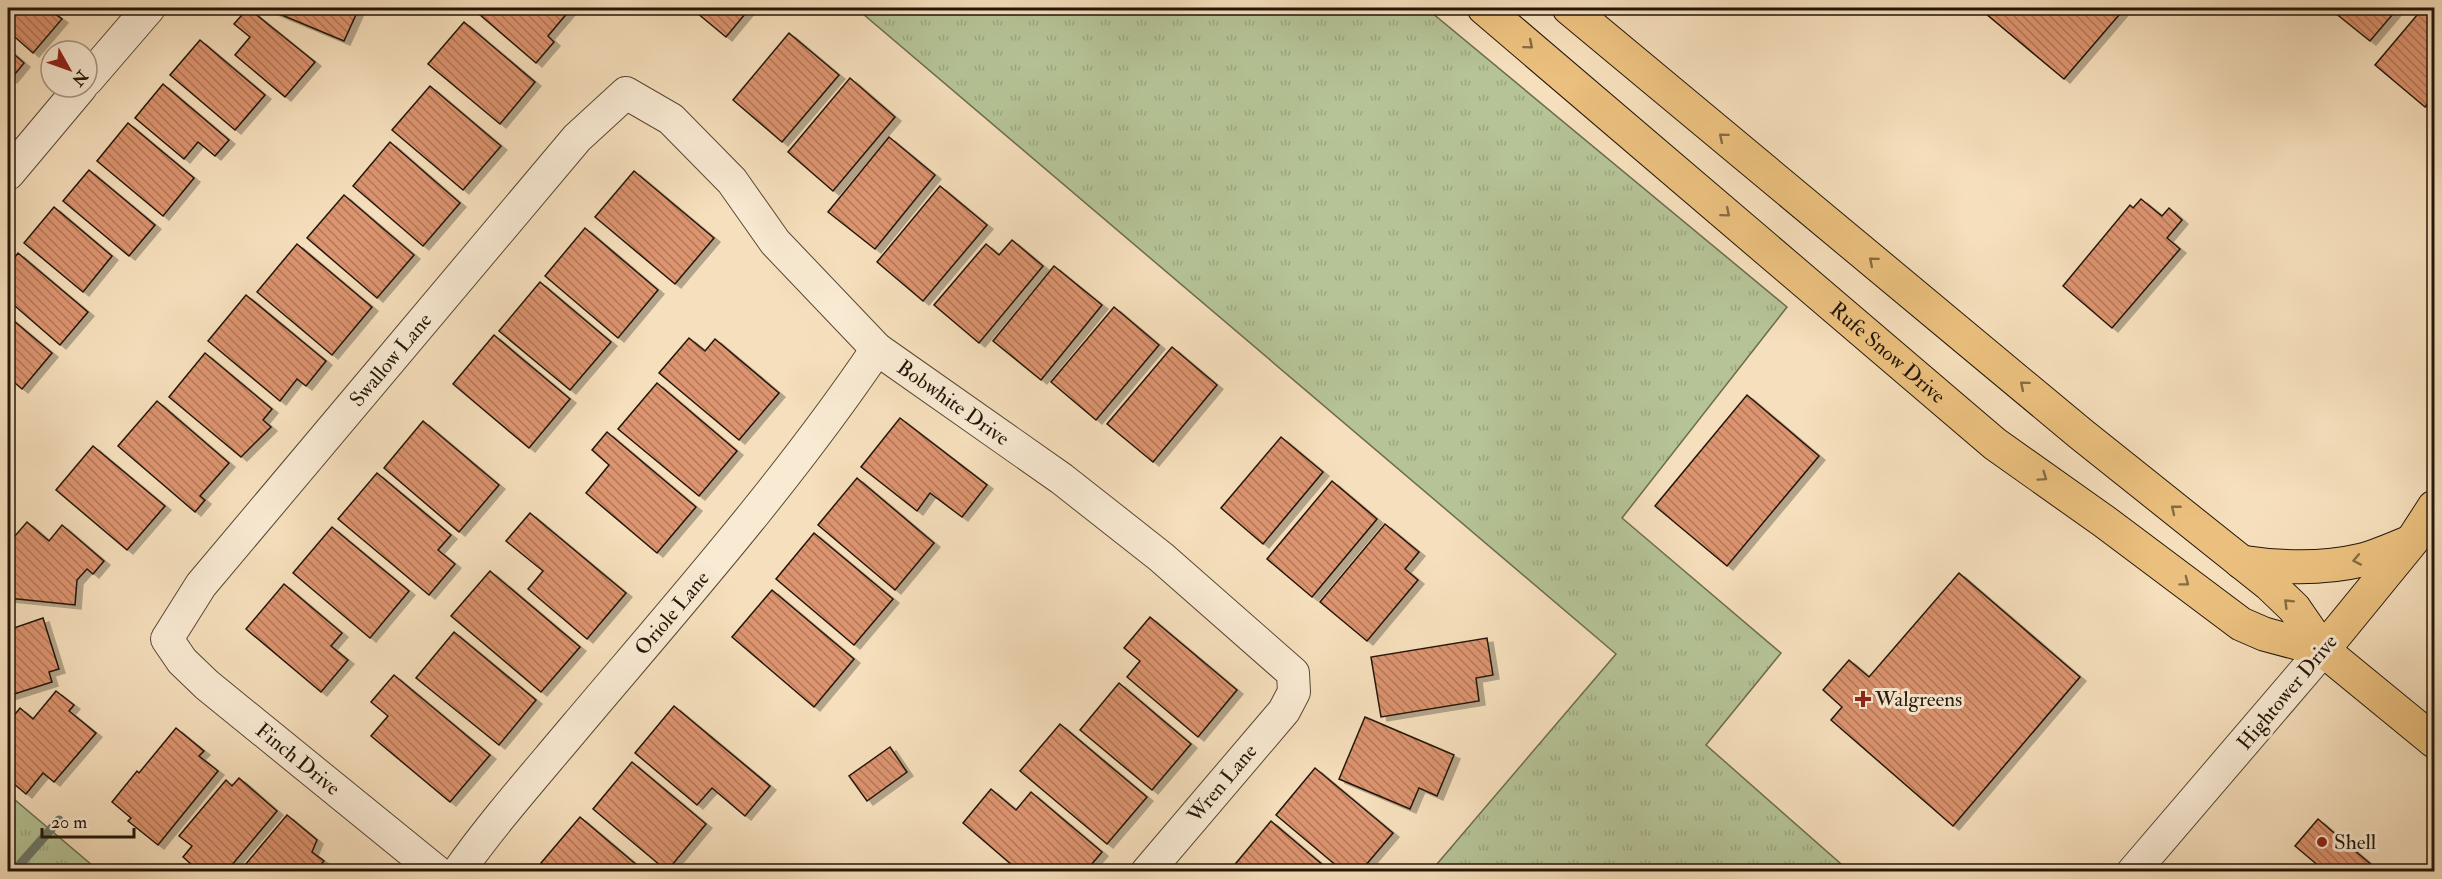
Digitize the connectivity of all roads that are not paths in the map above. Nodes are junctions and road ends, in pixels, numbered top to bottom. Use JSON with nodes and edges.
{"nodes":[{"id":1,"x":149,"y":8,"type":"edge"},
{"id":2,"x":1484,"y":8,"type":"edge"},
{"id":3,"x":1569,"y":8,"type":"edge"},
{"id":4,"x":99,"y":66,"type":"edge"},
{"id":5,"x":627,"y":93,"type":"joint"},
{"id":6,"x":71,"y":99,"type":"edge"},
{"id":7,"x":8,"y":174,"type":"edge"},
{"id":8,"x":877,"y":349,"type":"junction"},
{"id":9,"x":2434,"y":507,"type":"edge"},
{"id":10,"x":2412,"y":541,"type":"junction"},
{"id":11,"x":2241,"y":562,"type":"junction"},
{"id":12,"x":167,"y":639,"type":"joint"},
{"id":13,"x":2323,"y":650,"type":"junction"},
{"id":14,"x":1294,"y":692,"type":"joint"},
{"id":15,"x":2434,"y":741,"type":"edge"},
{"id":16,"x":437,"y":872,"type":"edge"},
{"id":17,"x":458,"y":872,"type":"edge"},
{"id":18,"x":1147,"y":872,"type":"edge"},
{"id":19,"x":2133,"y":872,"type":"edge"}],
"edges":[{"from":1,"to":4,"type":"street"},
{"from":2,"to":13,"type":"main road","name":"Rufe Snow Drive","one_way":true},
{"from":11,"to":3,"type":"main road","name":"Rufe Snow Drive","one_way":true},
{"from":5,"to":8,"type":"street","name":"Bobwhite Drive"},
{"from":5,"to":12,"type":"street","name":"Swallow Lane"},
{"from":6,"to":7,"type":"street"},
{"from":8,"to":14,"type":"street","name":"Bobwhite Drive"},
{"from":8,"to":17,"type":"street","name":"Oriole Lane"},
{"from":9,"to":10,"type":"main road","name":"Hightower Drive"},
{"from":10,"to":11,"type":"main road","one_way":true},
{"from":10,"to":13,"type":"main road","name":"Hightower Drive"},
{"from":13,"to":11,"type":"main road","name":"Rufe Snow Drive","one_way":true},
{"from":12,"to":16,"type":"street","name":"Finch Drive"},
{"from":13,"to":15,"type":"main road","name":"Rufe Snow Drive"},
{"from":13,"to":19,"type":"street","name":"Hightower Drive"},
{"from":14,"to":18,"type":"street","name":"Wren Lane"}]}
